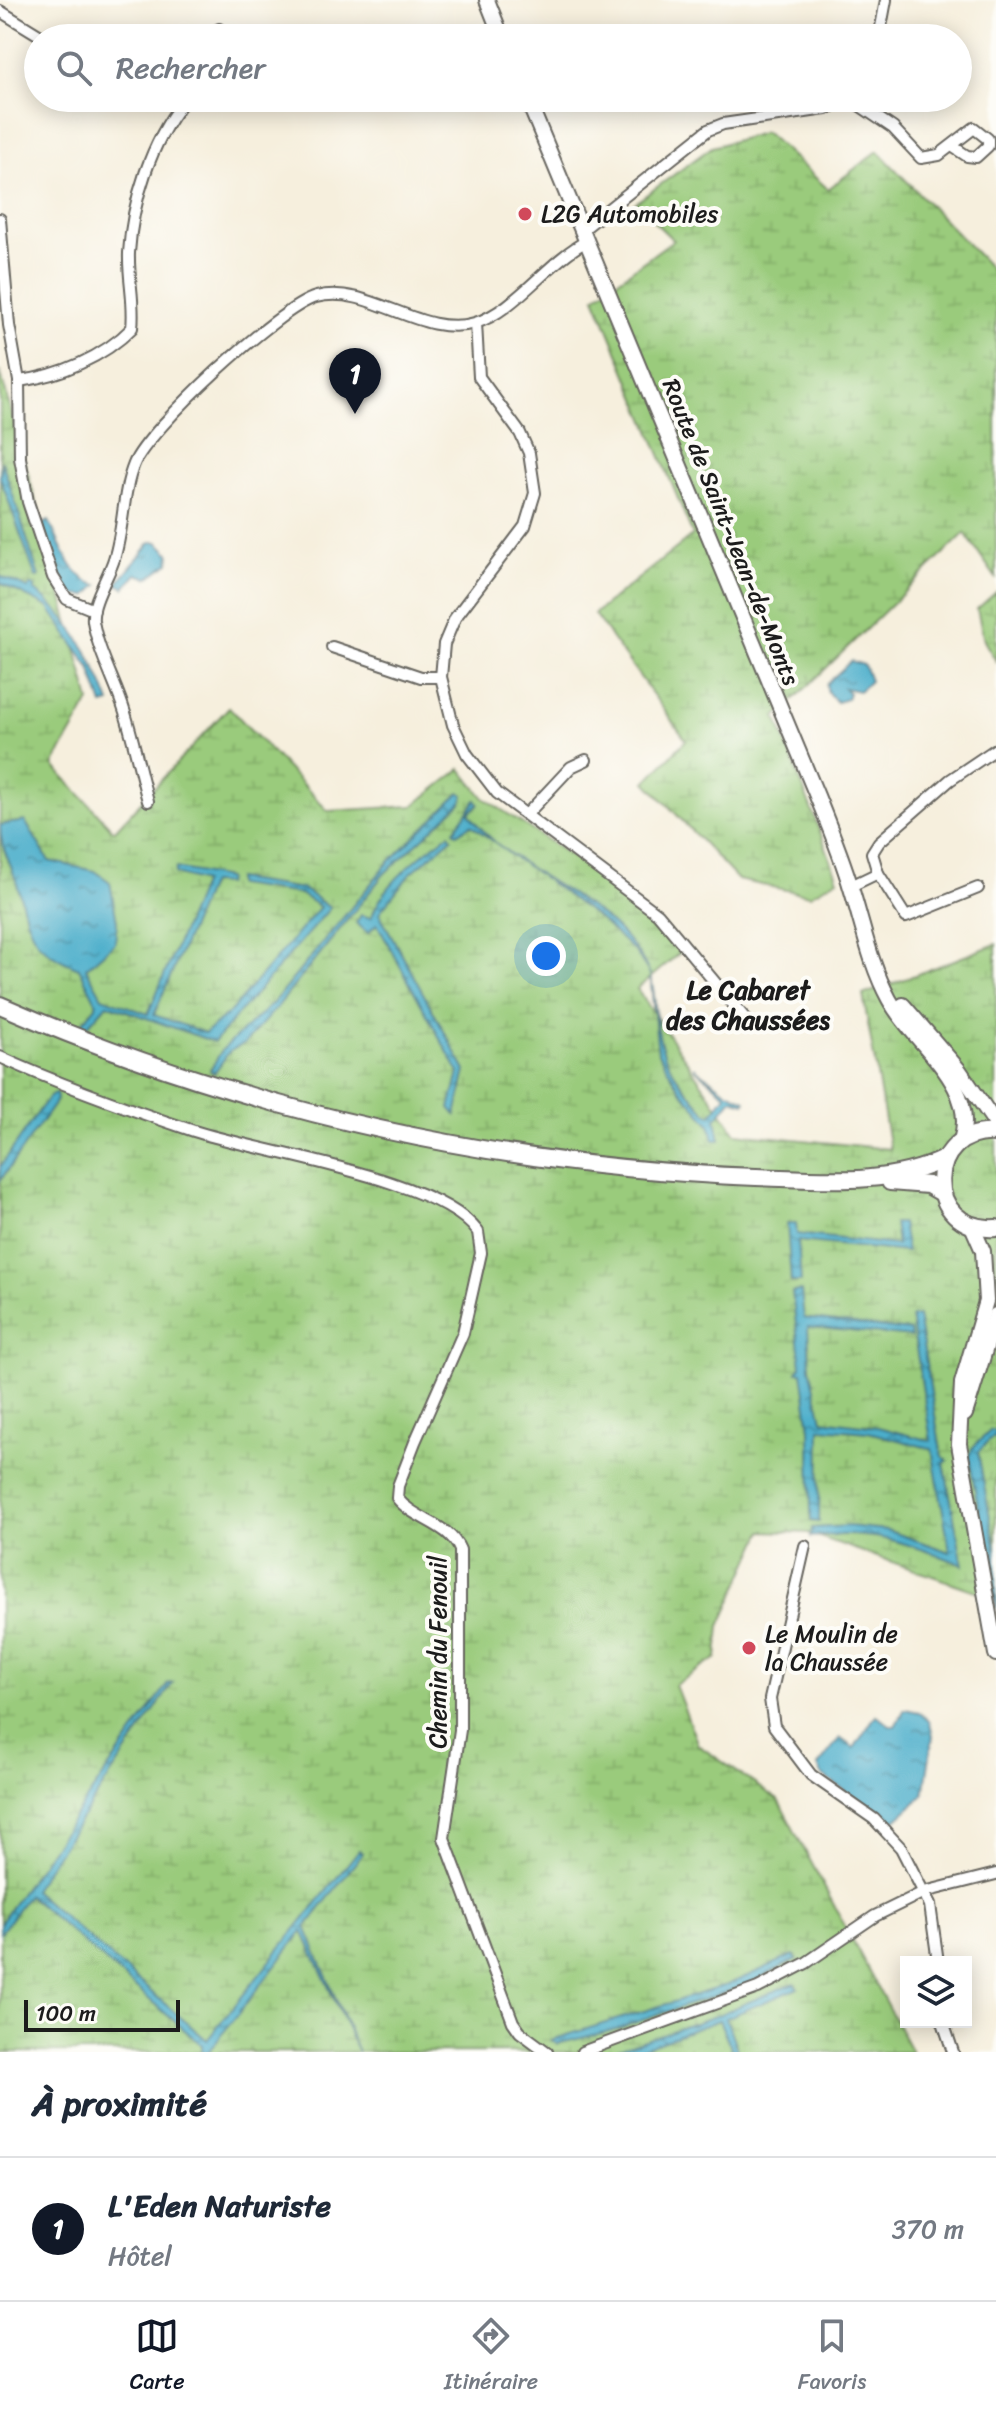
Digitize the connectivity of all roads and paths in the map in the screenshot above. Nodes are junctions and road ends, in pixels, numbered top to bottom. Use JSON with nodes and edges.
{"nodes":[{"id":1,"x":487,"y":0,"type":"edge"},
{"id":2,"x":886,"y":0,"type":"edge"},
{"id":3,"x":0,"y":11,"type":"edge"},
{"id":4,"x":496,"y":24,"type":"edge"},
{"id":5,"x":882,"y":24,"type":"edge"},
{"id":6,"x":24,"y":26,"type":"edge"},
{"id":7,"x":175,"y":112,"type":"edge"},
{"id":8,"x":533,"y":112,"type":"edge"},
{"id":9,"x":805,"y":112,"type":"edge"},
{"id":10,"x":871,"y":112,"type":"edge"},
{"id":11,"x":952,"y":146,"type":"dead end"},
{"id":12,"x":0,"y":219,"type":"edge"},
{"id":13,"x":584,"y":235,"type":"junction"},
{"id":14,"x":476,"y":323,"type":"junction"},
{"id":15,"x":19,"y":381,"type":"junction"},
{"id":16,"x":94,"y":610,"type":"junction"},
{"id":17,"x":332,"y":647,"type":"dead end"},
{"id":18,"x":441,"y":677,"type":"junction"},
{"id":19,"x":996,"y":749,"type":"edge"},
{"id":20,"x":586,"y":760,"type":"dead end"},
{"id":21,"x":148,"y":801,"type":"dead end"},
{"id":22,"x":527,"y":814,"type":"junction"},
{"id":23,"x":878,"y":873,"type":"junction"},
{"id":24,"x":851,"y":886,"type":"junction"},
{"id":25,"x":978,"y":888,"type":"dead end"},
{"id":26,"x":0,"y":1005,"type":"edge"},
{"id":27,"x":748,"y":1022,"type":"dead end"},
{"id":28,"x":916,"y":1028,"type":"junction"},
{"id":29,"x":0,"y":1057,"type":"edge"},
{"id":30,"x":996,"y":1124,"type":"edge"},
{"id":31,"x":996,"y":1133,"type":"edge"},
{"id":32,"x":961,"y":1141,"type":"junction"},
{"id":33,"x":946,"y":1158,"type":"junction"},
{"id":34,"x":857,"y":1178,"type":"junction"},
{"id":35,"x":942,"y":1193,"type":"junction"},
{"id":36,"x":972,"y":1226,"type":"junction"},
{"id":37,"x":996,"y":1228,"type":"edge"},
{"id":38,"x":996,"y":1315,"type":"edge"},
{"id":39,"x":962,"y":1467,"type":"junction"},
{"id":40,"x":805,"y":1546,"type":"dead end"},
{"id":41,"x":996,"y":1654,"type":"edge"},
{"id":42,"x":996,"y":1874,"type":"edge"},
{"id":43,"x":924,"y":1892,"type":"junction"},
{"id":44,"x":937,"y":1956,"type":"edge"},
{"id":45,"x":945,"y":2028,"type":"edge"},
{"id":46,"x":547,"y":2052,"type":"edge"},
{"id":47,"x":582,"y":2052,"type":"edge"},
{"id":48,"x":953,"y":2052,"type":"edge"}],
"edges":[{"from":1,"to":4,"type":"main road"},
{"from":2,"to":5,"type":"street"},
{"from":3,"to":6,"type":"street"},
{"from":7,"to":15,"type":"street"},
{"from":8,"to":13,"type":"main road","name":"Route de Saint-Jean-de-Monts"},
{"from":9,"to":13,"type":"street"},
{"from":10,"to":11,"type":"street"},
{"from":12,"to":15,"type":"street"},
{"from":13,"to":14,"type":"street"},
{"from":13,"to":24,"type":"main road","name":"Route de Saint-Jean-de-Monts"},
{"from":14,"to":16,"type":"street"},
{"from":14,"to":18,"type":"street"},
{"from":15,"to":16,"type":"street"},
{"from":16,"to":21,"type":"street"},
{"from":17,"to":18,"type":"street"},
{"from":18,"to":22,"type":"street"},
{"from":19,"to":23,"type":"street"},
{"from":20,"to":22,"type":"street"},
{"from":22,"to":27,"type":"street"},
{"from":23,"to":24,"type":"street"},
{"from":23,"to":25,"type":"street"},
{"from":24,"to":28,"type":"main road","name":"Route de Saint-Jean-de-Monts"},
{"from":26,"to":34,"type":"main road"},
{"from":28,"to":30,"type":"main road"},
{"from":28,"to":32,"type":"main road"},
{"from":29,"to":46,"type":"street","name":"Chemin du Fenouil"},
{"from":31,"to":32,"type":"main road"},
{"from":32,"to":33,"type":"main road"},
{"from":33,"to":34,"type":"main road"},
{"from":33,"to":35,"type":"main road"},
{"from":34,"to":35,"type":"main road"},
{"from":35,"to":36,"type":"main road"},
{"from":36,"to":37,"type":"main road"},
{"from":36,"to":39,"type":"main road"},
{"from":38,"to":39,"type":"main road"},
{"from":39,"to":41,"type":"main road"},
{"from":40,"to":43,"type":"street"},
{"from":42,"to":43,"type":"street"},
{"from":43,"to":44,"type":"street"},
{"from":43,"to":47,"type":"street"},
{"from":45,"to":48,"type":"street"}]}
